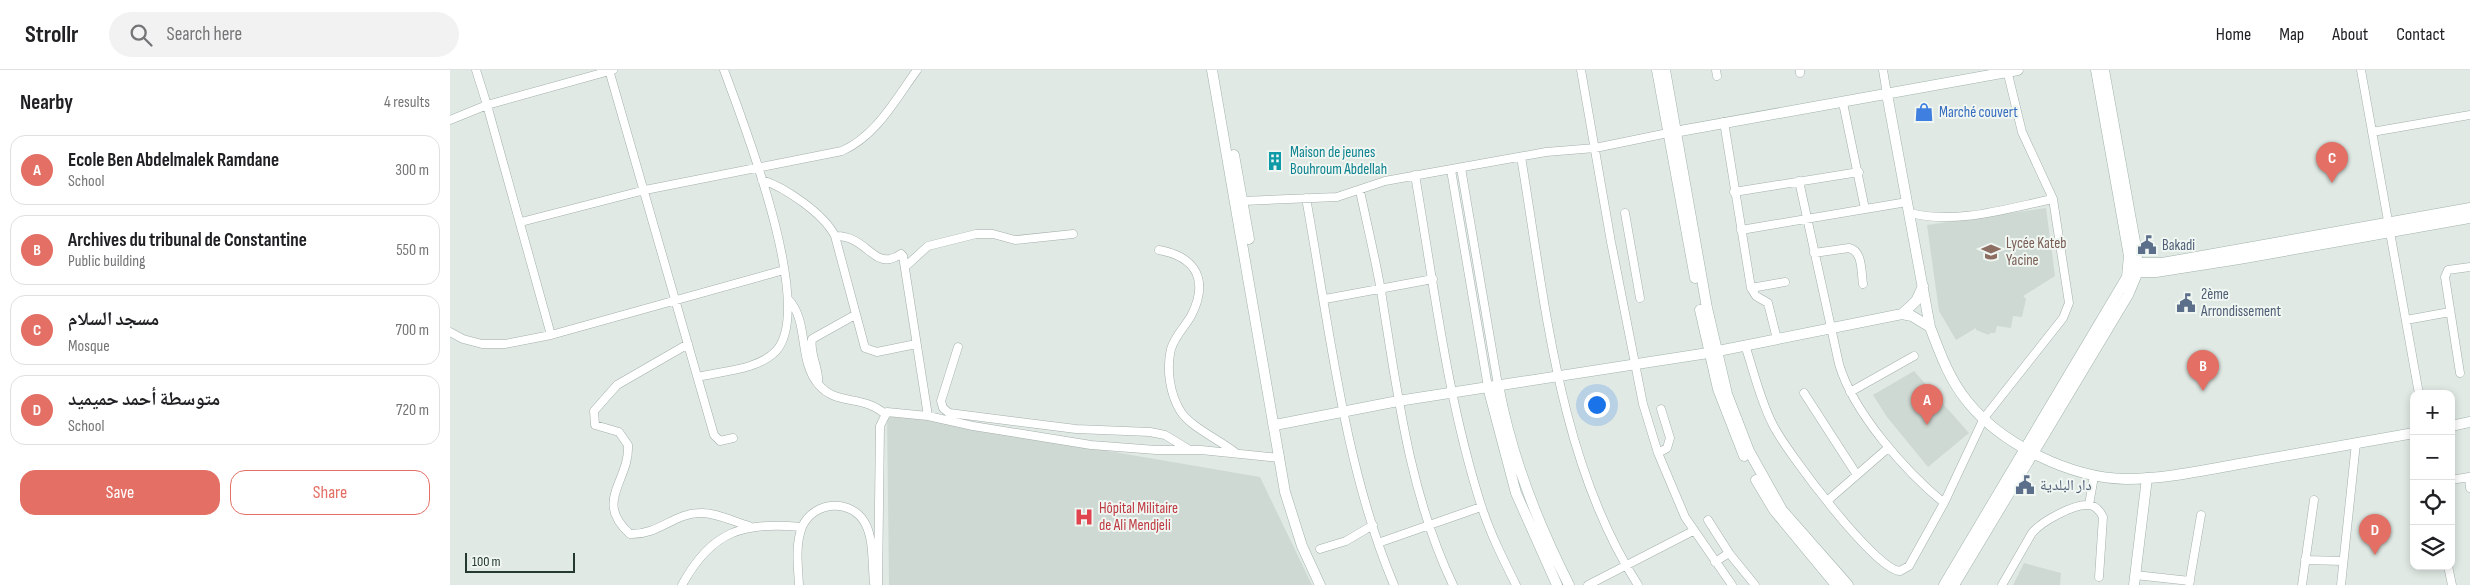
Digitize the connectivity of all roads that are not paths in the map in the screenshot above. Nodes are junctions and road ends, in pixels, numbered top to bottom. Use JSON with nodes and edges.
{"nodes":[{"id":1,"x":476,"y":70,"type":"edge"},
{"id":2,"x":611,"y":70,"type":"edge"},
{"id":3,"x":724,"y":70,"type":"edge"},
{"id":4,"x":917,"y":70,"type":"edge"},
{"id":5,"x":1212,"y":70,"type":"edge"},
{"id":6,"x":1219,"y":70,"type":"edge"},
{"id":7,"x":1581,"y":70,"type":"edge"},
{"id":8,"x":1657,"y":70,"type":"edge"},
{"id":9,"x":1665,"y":70,"type":"edge"},
{"id":10,"x":1883,"y":70,"type":"edge"},
{"id":11,"x":2096,"y":70,"type":"edge"},
{"id":12,"x":2104,"y":70,"type":"edge"},
{"id":13,"x":2361,"y":70,"type":"edge"},
{"id":14,"x":2011,"y":71,"type":"edge"},
{"id":15,"x":1887,"y":94,"type":"junction"},
{"id":16,"x":1844,"y":103,"type":"junction"},
{"id":17,"x":487,"y":105,"type":"junction"},
{"id":18,"x":2470,"y":115,"type":"edge"},
{"id":19,"x":450,"y":120,"type":"edge"},
{"id":20,"x":1724,"y":122,"type":"junction"},
{"id":21,"x":1672,"y":132,"type":"junction"},
{"id":22,"x":2372,"y":132,"type":"junction"},
{"id":23,"x":1595,"y":148,"type":"junction"},
{"id":24,"x":1520,"y":157,"type":"junction"},
{"id":25,"x":758,"y":168,"type":"junction"},
{"id":26,"x":1461,"y":168,"type":"junction"},
{"id":27,"x":1451,"y":170,"type":"junction"},
{"id":28,"x":1858,"y":172,"type":"junction"},
{"id":29,"x":1415,"y":175,"type":"junction"},
{"id":30,"x":762,"y":180,"type":"junction"},
{"id":31,"x":1799,"y":181,"type":"junction"},
{"id":32,"x":645,"y":190,"type":"junction"},
{"id":33,"x":1360,"y":191,"type":"junction"},
{"id":34,"x":1734,"y":192,"type":"junction"},
{"id":35,"x":1306,"y":198,"type":"junction"},
{"id":36,"x":2054,"y":199,"type":"junction"},
{"id":37,"x":1243,"y":201,"type":"junction"},
{"id":38,"x":1907,"y":202,"type":"junction"},
{"id":39,"x":2470,"y":208,"type":"edge"},
{"id":40,"x":1865,"y":209,"type":"junction"},
{"id":41,"x":1624,"y":213,"type":"dead end"},
{"id":42,"x":1910,"y":213,"type":"junction"},
{"id":43,"x":2470,"y":218,"type":"edge"},
{"id":44,"x":1807,"y":220,"type":"junction"},
{"id":45,"x":521,"y":222,"type":"junction"},
{"id":46,"x":2389,"y":227,"type":"junction"},
{"id":47,"x":1741,"y":230,"type":"junction"},
{"id":48,"x":1073,"y":234,"type":"dead end"},
{"id":49,"x":835,"y":236,"type":"junction"},
{"id":50,"x":1159,"y":250,"type":"dead end"},
{"id":51,"x":1814,"y":253,"type":"junction"},
{"id":52,"x":1632,"y":258,"type":"junction"},
{"id":53,"x":1615,"y":261,"type":"junction"},
{"id":54,"x":2134,"y":265,"type":"junction"},
{"id":55,"x":2470,"y":266,"type":"edge"},
{"id":56,"x":905,"y":267,"type":"junction"},
{"id":57,"x":2155,"y":268,"type":"junction"},
{"id":58,"x":784,"y":270,"type":"junction"},
{"id":59,"x":1433,"y":279,"type":"junction"},
{"id":60,"x":1785,"y":282,"type":"dead end"},
{"id":61,"x":1863,"y":284,"type":"dead end"},
{"id":62,"x":1923,"y":286,"type":"junction"},
{"id":63,"x":1751,"y":288,"type":"junction"},
{"id":64,"x":2131,"y":288,"type":"junction"},
{"id":65,"x":1380,"y":289,"type":"junction"},
{"id":66,"x":788,"y":298,"type":"junction"},
{"id":67,"x":1640,"y":298,"type":"dead end"},
{"id":68,"x":1325,"y":299,"type":"junction"},
{"id":69,"x":675,"y":300,"type":"junction"},
{"id":70,"x":2450,"y":312,"type":"junction"},
{"id":71,"x":1902,"y":314,"type":"junction"},
{"id":72,"x":855,"y":315,"type":"junction"},
{"id":73,"x":2406,"y":320,"type":"junction"},
{"id":74,"x":1831,"y":327,"type":"junction"},
{"id":75,"x":1930,"y":327,"type":"junction"},
{"id":76,"x":450,"y":332,"type":"edge"},
{"id":77,"x":551,"y":335,"type":"junction"},
{"id":78,"x":1777,"y":339,"type":"junction"},
{"id":79,"x":688,"y":344,"type":"junction"},
{"id":80,"x":916,"y":344,"type":"junction"},
{"id":81,"x":1745,"y":345,"type":"junction"},
{"id":82,"x":958,"y":347,"type":"dead end"},
{"id":83,"x":1712,"y":352,"type":"junction"},
{"id":84,"x":1914,"y":356,"type":"dead end"},
{"id":85,"x":1635,"y":364,"type":"junction"},
{"id":86,"x":2460,"y":373,"type":"dead end"},
{"id":87,"x":1559,"y":376,"type":"junction"},
{"id":88,"x":698,"y":377,"type":"junction"},
{"id":89,"x":818,"y":384,"type":"junction"},
{"id":90,"x":1493,"y":386,"type":"junction"},
{"id":91,"x":2419,"y":390,"type":"edge"},
{"id":92,"x":1452,"y":392,"type":"junction"},
{"id":93,"x":1850,"y":392,"type":"junction"},
{"id":94,"x":1804,"y":393,"type":"dead end"},
{"id":95,"x":1398,"y":401,"type":"junction"},
{"id":96,"x":1661,"y":409,"type":"dead end"},
{"id":97,"x":1344,"y":411,"type":"junction"},
{"id":98,"x":886,"y":414,"type":"junction"},
{"id":99,"x":928,"y":416,"type":"junction"},
{"id":100,"x":1984,"y":418,"type":"junction"},
{"id":101,"x":2470,"y":422,"type":"edge"},
{"id":102,"x":1275,"y":425,"type":"junction"},
{"id":103,"x":2455,"y":425,"type":"edge"},
{"id":104,"x":2410,"y":434,"type":"edge"},
{"id":105,"x":733,"y":438,"type":"dead end"},
{"id":106,"x":2356,"y":443,"type":"junction"},
{"id":107,"x":1888,"y":448,"type":"junction"},
{"id":108,"x":1190,"y":450,"type":"junction"},
{"id":109,"x":2030,"y":451,"type":"junction"},
{"id":110,"x":1236,"y":453,"type":"junction"},
{"id":111,"x":1658,"y":453,"type":"junction"},
{"id":112,"x":1280,"y":458,"type":"junction"},
{"id":113,"x":1857,"y":475,"type":"junction"},
{"id":114,"x":2094,"y":476,"type":"junction"},
{"id":115,"x":2147,"y":478,"type":"junction"},
{"id":116,"x":2455,"y":479,"type":"edge"},
{"id":117,"x":2470,"y":488,"type":"edge"},
{"id":118,"x":2314,"y":500,"type":"dead end"},
{"id":119,"x":1826,"y":501,"type":"junction"},
{"id":120,"x":1944,"y":503,"type":"junction"},
{"id":121,"x":2089,"y":505,"type":"junction"},
{"id":122,"x":1481,"y":507,"type":"junction"},
{"id":123,"x":2201,"y":515,"type":"dead end"},
{"id":124,"x":1708,"y":520,"type":"dead end"},
{"id":125,"x":1373,"y":525,"type":"junction"},
{"id":126,"x":1429,"y":525,"type":"junction"},
{"id":127,"x":749,"y":526,"type":"junction"},
{"id":128,"x":802,"y":527,"type":"junction"},
{"id":129,"x":1693,"y":531,"type":"junction"},
{"id":130,"x":1378,"y":543,"type":"junction"},
{"id":131,"x":1320,"y":549,"type":"dead end"},
{"id":132,"x":1729,"y":553,"type":"junction"},
{"id":133,"x":2305,"y":560,"type":"junction"},
{"id":134,"x":2343,"y":561,"type":"junction"},
{"id":135,"x":1715,"y":562,"type":"junction"},
{"id":136,"x":1625,"y":565,"type":"junction"},
{"id":137,"x":2449,"y":570,"type":"edge"},
{"id":138,"x":2100,"y":577,"type":"dead end"},
{"id":139,"x":2135,"y":580,"type":"edge"},
{"id":140,"x":2190,"y":583,"type":"edge"},
{"id":141,"x":682,"y":585,"type":"edge"},
{"id":142,"x":799,"y":585,"type":"edge"},
{"id":143,"x":876,"y":585,"type":"edge"},
{"id":144,"x":1320,"y":585,"type":"edge"},
{"id":145,"x":1394,"y":585,"type":"edge"},
{"id":146,"x":1453,"y":585,"type":"edge"},
{"id":147,"x":1516,"y":585,"type":"edge"},
{"id":148,"x":1557,"y":585,"type":"edge"},
{"id":149,"x":1569,"y":585,"type":"edge"},
{"id":150,"x":1588,"y":585,"type":"edge"},
{"id":151,"x":1638,"y":585,"type":"edge"},
{"id":152,"x":1732,"y":585,"type":"edge"},
{"id":153,"x":1755,"y":585,"type":"edge"},
{"id":154,"x":1836,"y":585,"type":"edge"},
{"id":155,"x":1848,"y":585,"type":"edge"},
{"id":156,"x":1944,"y":585,"type":"edge"},
{"id":157,"x":1954,"y":585,"type":"edge"},
{"id":158,"x":2002,"y":585,"type":"edge"},
{"id":159,"x":2302,"y":585,"type":"edge"},
{"id":160,"x":2341,"y":585,"type":"edge"},
{"id":161,"x":2452,"y":585,"type":"edge"}],
"edges":[{"from":1,"to":17,"type":"street"},
{"from":2,"to":17,"type":"street"},
{"from":2,"to":32,"type":"street"},
{"from":3,"to":25,"type":"street"},
{"from":4,"to":25,"type":"street"},
{"from":5,"to":102,"type":"main road"},
{"from":6,"to":37,"type":"main road"},
{"from":7,"to":23,"type":"street"},
{"from":8,"to":21,"type":"main road"},
{"from":9,"to":21,"type":"main road"},
{"from":10,"to":15,"type":"street"},
{"from":11,"to":54,"type":"main road"},
{"from":12,"to":54,"type":"main road"},
{"from":13,"to":22,"type":"street"},
{"from":14,"to":15,"type":"main road"},
{"from":14,"to":36,"type":"street"},
{"from":15,"to":16,"type":"main road"},
{"from":15,"to":38,"type":"main road"},
{"from":16,"to":20,"type":"main road"},
{"from":16,"to":28,"type":"street"},
{"from":17,"to":19,"type":"street"},
{"from":17,"to":45,"type":"street"},
{"from":18,"to":22,"type":"street"},
{"from":20,"to":21,"type":"main road"},
{"from":20,"to":34,"type":"street"},
{"from":21,"to":23,"type":"street"},
{"from":21,"to":83,"type":"main road"},
{"from":22,"to":46,"type":"street"},
{"from":23,"to":24,"type":"street"},
{"from":23,"to":53,"type":"street"},
{"from":24,"to":26,"type":"street"},
{"from":24,"to":87,"type":"street"},
{"from":25,"to":30,"type":"street"},
{"from":25,"to":32,"type":"street"},
{"from":26,"to":27,"type":"street"},
{"from":26,"to":90,"type":"street"},
{"from":27,"to":29,"type":"street"},
{"from":27,"to":90,"type":"street"},
{"from":28,"to":31,"type":"street"},
{"from":28,"to":40,"type":"street"},
{"from":29,"to":33,"type":"street"},
{"from":29,"to":59,"type":"street"},
{"from":30,"to":49,"type":"street"},
{"from":30,"to":58,"type":"street"},
{"from":31,"to":34,"type":"street"},
{"from":31,"to":44,"type":"street"},
{"from":32,"to":45,"type":"street"},
{"from":32,"to":69,"type":"street"},
{"from":33,"to":35,"type":"street"},
{"from":33,"to":65,"type":"street"},
{"from":34,"to":47,"type":"street"},
{"from":35,"to":37,"type":"street"},
{"from":35,"to":68,"type":"street"},
{"from":36,"to":42,"type":"street"},
{"from":36,"to":100,"type":"street"},
{"from":37,"to":102,"type":"main road"},
{"from":38,"to":40,"type":"street"},
{"from":38,"to":42,"type":"main road"},
{"from":39,"to":46,"type":"main road"},
{"from":40,"to":44,"type":"street"},
{"from":41,"to":52,"type":"street"},
{"from":42,"to":62,"type":"main road"},
{"from":43,"to":46,"type":"main road"},
{"from":44,"to":47,"type":"street"},
{"from":44,"to":51,"type":"street"},
{"from":45,"to":77,"type":"street"},
{"from":46,"to":57,"type":"main road"},
{"from":46,"to":73,"type":"street"},
{"from":47,"to":63,"type":"street"},
{"from":48,"to":56,"type":"street"},
{"from":49,"to":56,"type":"street"},
{"from":49,"to":72,"type":"street"},
{"from":50,"to":110,"type":"street"},
{"from":51,"to":61,"type":"street"},
{"from":51,"to":74,"type":"street"},
{"from":52,"to":53,"type":"street"},
{"from":52,"to":67,"type":"street"},
{"from":53,"to":85,"type":"street"},
{"from":54,"to":57,"type":"main road"},
{"from":54,"to":57,"type":"main road"},
{"from":54,"to":64,"type":"main road"},
{"from":54,"to":109,"type":"main road"},
{"from":55,"to":70,"type":"street"},
{"from":56,"to":80,"type":"street"},
{"from":57,"to":64,"type":"main road"},
{"from":58,"to":66,"type":"street"},
{"from":58,"to":69,"type":"street"},
{"from":59,"to":65,"type":"street"},
{"from":59,"to":92,"type":"street"},
{"from":60,"to":63,"type":"street"},
{"from":62,"to":71,"type":"main road"},
{"from":62,"to":75,"type":"main road"},
{"from":63,"to":78,"type":"street"},
{"from":64,"to":109,"type":"main road"},
{"from":65,"to":68,"type":"street"},
{"from":65,"to":95,"type":"street"},
{"from":66,"to":88,"type":"street"},
{"from":66,"to":89,"type":"street"},
{"from":68,"to":97,"type":"street"},
{"from":69,"to":77,"type":"street"},
{"from":69,"to":79,"type":"street"},
{"from":70,"to":73,"type":"street"},
{"from":70,"to":86,"type":"street"},
{"from":71,"to":74,"type":"main road"},
{"from":71,"to":75,"type":"main road"},
{"from":72,"to":80,"type":"street"},
{"from":72,"to":89,"type":"street"},
{"from":73,"to":91,"type":"street"},
{"from":74,"to":78,"type":"main road"},
{"from":74,"to":93,"type":"street"},
{"from":75,"to":100,"type":"main road"},
{"from":76,"to":77,"type":"street"},
{"from":78,"to":81,"type":"main road"},
{"from":79,"to":88,"type":"street"},
{"from":79,"to":127,"type":"street"},
{"from":80,"to":99,"type":"street"},
{"from":81,"to":83,"type":"main road"},
{"from":81,"to":119,"type":"street"},
{"from":82,"to":108,"type":"street"},
{"from":83,"to":85,"type":"main road"},
{"from":83,"to":154,"type":"main road"},
{"from":83,"to":155,"type":"main road"},
{"from":84,"to":93,"type":"street"},
{"from":85,"to":87,"type":"main road"},
{"from":85,"to":111,"type":"street"},
{"from":87,"to":90,"type":"main road"},
{"from":87,"to":136,"type":"street"},
{"from":88,"to":105,"type":"street"},
{"from":89,"to":98,"type":"street"},
{"from":90,"to":92,"type":"main road"},
{"from":90,"to":148,"type":"main road"},
{"from":90,"to":149,"type":"main road"},
{"from":92,"to":95,"type":"main road"},
{"from":92,"to":122,"type":"street"},
{"from":93,"to":107,"type":"street"},
{"from":94,"to":113,"type":"street"},
{"from":95,"to":97,"type":"main road"},
{"from":95,"to":126,"type":"street"},
{"from":96,"to":111,"type":"street"},
{"from":97,"to":102,"type":"main road"},
{"from":97,"to":125,"type":"street"},
{"from":98,"to":99,"type":"street"},
{"from":98,"to":143,"type":"street"},
{"from":99,"to":108,"type":"street"},
{"from":100,"to":109,"type":"main road"},
{"from":100,"to":120,"type":"street"},
{"from":101,"to":103,"type":"main road"},
{"from":102,"to":112,"type":"main road"},
{"from":104,"to":106,"type":"main road"},
{"from":106,"to":115,"type":"main road"},
{"from":106,"to":134,"type":"street"},
{"from":107,"to":113,"type":"street"},
{"from":107,"to":120,"type":"street"},
{"from":108,"to":110,"type":"street"},
{"from":109,"to":114,"type":"main road"},
{"from":109,"to":156,"type":"main road"},
{"from":109,"to":157,"type":"main road"},
{"from":110,"to":112,"type":"street"},
{"from":111,"to":129,"type":"street"},
{"from":112,"to":144,"type":"main road"},
{"from":113,"to":119,"type":"street"},
{"from":114,"to":115,"type":"main road"},
{"from":114,"to":121,"type":"street"},
{"from":115,"to":139,"type":"main road"},
{"from":116,"to":117,"type":"street"},
{"from":118,"to":133,"type":"street"},
{"from":119,"to":120,"type":"street"},
{"from":121,"to":138,"type":"street"},
{"from":121,"to":158,"type":"street"},
{"from":122,"to":126,"type":"street"},
{"from":122,"to":147,"type":"street"},
{"from":123,"to":140,"type":"street"},
{"from":124,"to":132,"type":"street"},
{"from":125,"to":130,"type":"street"},
{"from":125,"to":131,"type":"street"},
{"from":126,"to":130,"type":"street"},
{"from":126,"to":146,"type":"street"},
{"from":127,"to":128,"type":"street"},
{"from":127,"to":141,"type":"street"},
{"from":128,"to":142,"type":"street"},
{"from":128,"to":143,"type":"street"},
{"from":129,"to":135,"type":"street"},
{"from":129,"to":136,"type":"street"},
{"from":130,"to":145,"type":"street"},
{"from":132,"to":135,"type":"street"},
{"from":132,"to":153,"type":"street"},
{"from":133,"to":134,"type":"street"},
{"from":133,"to":159,"type":"street"},
{"from":134,"to":160,"type":"street"},
{"from":135,"to":152,"type":"street"},
{"from":136,"to":150,"type":"street"},
{"from":136,"to":151,"type":"street"},
{"from":137,"to":161,"type":"street"},
{"from":139,"to":140,"type":"street"}]}
